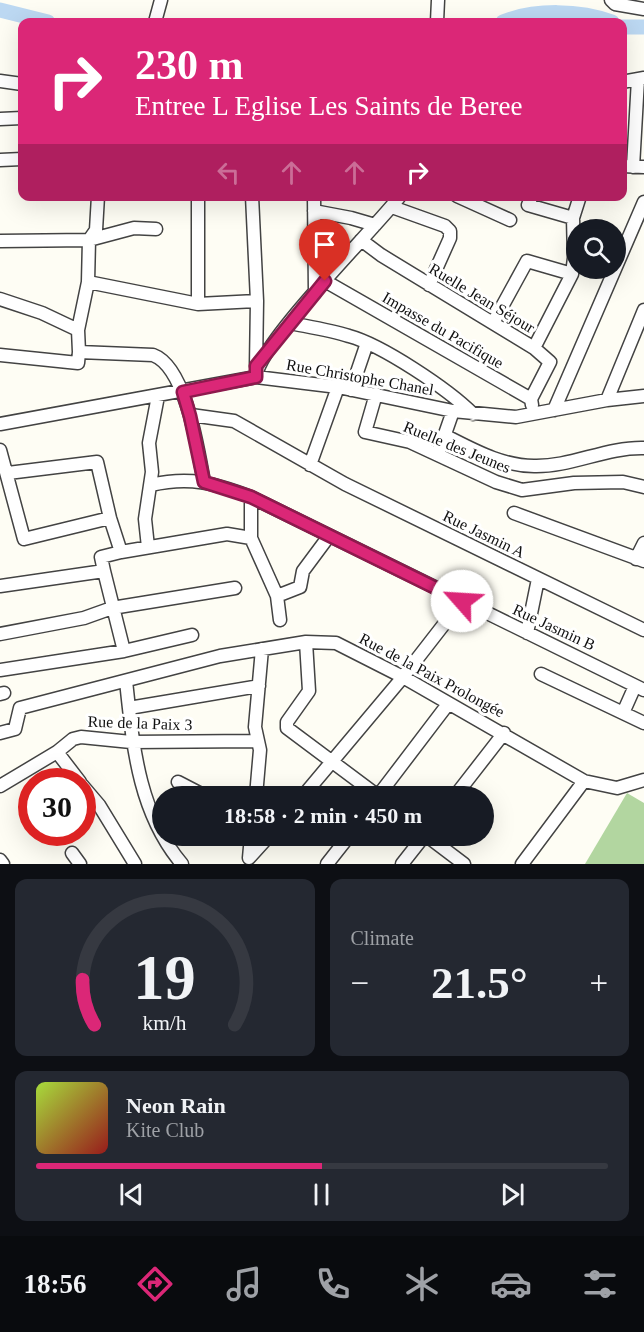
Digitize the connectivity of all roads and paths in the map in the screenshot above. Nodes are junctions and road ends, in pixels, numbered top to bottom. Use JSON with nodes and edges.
{"nodes":[{"id":1,"x":161,"y":0,"type":"edge"},
{"id":2,"x":438,"y":0,"type":"edge"},
{"id":3,"x":611,"y":0,"type":"edge"},
{"id":4,"x":644,"y":9,"type":"edge"},
{"id":5,"x":156,"y":18,"type":"edge"},
{"id":6,"x":437,"y":18,"type":"edge"},
{"id":7,"x":641,"y":79,"type":"edge"},
{"id":8,"x":0,"y":81,"type":"edge"},
{"id":9,"x":18,"y":83,"type":"edge"},
{"id":10,"x":641,"y":111,"type":"edge"},
{"id":11,"x":18,"y":118,"type":"edge"},
{"id":12,"x":0,"y":119,"type":"edge"},
{"id":13,"x":18,"y":159,"type":"edge"},
{"id":14,"x":0,"y":160,"type":"edge"},
{"id":15,"x":633,"y":167,"type":"edge"},
{"id":16,"x":98,"y":201,"type":"edge"},
{"id":17,"x":198,"y":201,"type":"edge"},
{"id":18,"x":252,"y":201,"type":"edge"},
{"id":19,"x":314,"y":201,"type":"edge"},
{"id":20,"x":396,"y":201,"type":"edge"},
{"id":21,"x":468,"y":201,"type":"edge"},
{"id":22,"x":530,"y":201,"type":"edge"},
{"id":23,"x":578,"y":201,"type":"edge"},
{"id":24,"x":644,"y":202,"type":"edge"},
{"id":25,"x":392,"y":207,"type":"junction"},
{"id":26,"x":314,"y":212,"type":"junction"},
{"id":27,"x":573,"y":218,"type":"joint"},
{"id":28,"x":510,"y":220,"type":"dead end"},
{"id":29,"x":375,"y":225,"type":"junction"},
{"id":30,"x":156,"y":229,"type":"dead end"},
{"id":31,"x":89,"y":240,"type":"junction"},
{"id":32,"x":361,"y":240,"type":"junction"},
{"id":33,"x":0,"y":241,"type":"edge"},
{"id":34,"x":566,"y":272,"type":"edge"},
{"id":35,"x":569,"y":279,"type":"edge"},
{"id":36,"x":325,"y":281,"type":"junction"},
{"id":37,"x":88,"y":282,"type":"junction"},
{"id":38,"x":429,"y":285,"type":"junction"},
{"id":39,"x":315,"y":293,"type":"junction"},
{"id":40,"x":0,"y":299,"type":"edge"},
{"id":41,"x":257,"y":301,"type":"junction"},
{"id":42,"x":198,"y":304,"type":"junction"},
{"id":43,"x":644,"y":310,"type":"edge"},
{"id":44,"x":290,"y":323,"type":"junction"},
{"id":45,"x":493,"y":323,"type":"junction"},
{"id":46,"x":78,"y":330,"type":"junction"},
{"id":47,"x":367,"y":343,"type":"junction"},
{"id":48,"x":534,"y":348,"type":"junction"},
{"id":49,"x":79,"y":352,"type":"junction"},
{"id":50,"x":0,"y":355,"type":"edge"},
{"id":51,"x":256,"y":371,"type":"junction"},
{"id":52,"x":338,"y":387,"type":"junction"},
{"id":53,"x":351,"y":390,"type":"junction"},
{"id":54,"x":183,"y":392,"type":"junction"},
{"id":55,"x":376,"y":394,"type":"junction"},
{"id":56,"x":158,"y":396,"type":"junction"},
{"id":57,"x":644,"y":396,"type":"edge"},
{"id":58,"x":531,"y":399,"type":"junction"},
{"id":59,"x":607,"y":400,"type":"junction"},
{"id":60,"x":554,"y":410,"type":"junction"},
{"id":61,"x":453,"y":411,"type":"junction"},
{"id":62,"x":473,"y":414,"type":"junction"},
{"id":63,"x":533,"y":415,"type":"junction"},
{"id":64,"x":190,"y":416,"type":"junction"},
{"id":65,"x":0,"y":424,"type":"edge"},
{"id":66,"x":446,"y":436,"type":"junction"},
{"id":67,"x":644,"y":448,"type":"edge"},
{"id":68,"x":0,"y":450,"type":"edge"},
{"id":69,"x":438,"y":454,"type":"junction"},
{"id":70,"x":310,"y":465,"type":"junction"},
{"id":71,"x":8,"y":473,"type":"junction"},
{"id":72,"x":204,"y":482,"type":"junction"},
{"id":73,"x":151,"y":485,"type":"junction"},
{"id":74,"x":644,"y":487,"type":"edge"},
{"id":75,"x":251,"y":497,"type":"junction"},
{"id":76,"x":514,"y":513,"type":"dead end"},
{"id":77,"x":110,"y":518,"type":"junction"},
{"id":78,"x":328,"y":536,"type":"junction"},
{"id":79,"x":251,"y":538,"type":"junction"},
{"id":80,"x":644,"y":543,"type":"edge"},
{"id":81,"x":148,"y":547,"type":"junction"},
{"id":82,"x":121,"y":552,"type":"junction"},
{"id":83,"x":640,"y":560,"type":"edge"},
{"id":84,"x":104,"y":571,"type":"junction"},
{"id":85,"x":538,"y":579,"type":"junction"},
{"id":86,"x":0,"y":586,"type":"edge"},
{"id":87,"x":235,"y":588,"type":"dead end"},
{"id":88,"x":277,"y":596,"type":"junction"},
{"id":89,"x":462,"y":601,"type":"junction"},
{"id":90,"x":112,"y":608,"type":"junction"},
{"id":91,"x":280,"y":620,"type":"dead end"},
{"id":92,"x":644,"y":630,"type":"edge"},
{"id":93,"x":527,"y":633,"type":"junction"},
{"id":94,"x":0,"y":634,"type":"edge"},
{"id":95,"x":192,"y":635,"type":"dead end"},
{"id":96,"x":306,"y":642,"type":"junction"},
{"id":97,"x":262,"y":650,"type":"junction"},
{"id":98,"x":124,"y":651,"type":"junction"},
{"id":99,"x":0,"y":670,"type":"edge"},
{"id":100,"x":541,"y":674,"type":"dead end"},
{"id":101,"x":403,"y":677,"type":"junction"},
{"id":102,"x":126,"y":681,"type":"junction"},
{"id":103,"x":259,"y":686,"type":"junction"},
{"id":104,"x":639,"y":688,"type":"edge"},
{"id":105,"x":448,"y":704,"type":"junction"},
{"id":106,"x":129,"y":708,"type":"junction"},
{"id":107,"x":622,"y":713,"type":"junction"},
{"id":108,"x":644,"y":723,"type":"edge"},
{"id":109,"x":504,"y":733,"type":"junction"},
{"id":110,"x":0,"y":734,"type":"edge"},
{"id":111,"x":256,"y":741,"type":"junction"},
{"id":112,"x":131,"y":742,"type":"junction"},
{"id":113,"x":57,"y":752,"type":"junction"},
{"id":114,"x":334,"y":762,"type":"junction"},
{"id":115,"x":69,"y":768,"type":"edge"},
{"id":116,"x":644,"y":780,"type":"edge"},
{"id":117,"x":584,"y":781,"type":"junction"},
{"id":118,"x":178,"y":782,"type":"dead end"},
{"id":119,"x":0,"y":786,"type":"edge"},
{"id":120,"x":186,"y":786,"type":"edge"},
{"id":121,"x":257,"y":786,"type":"edge"},
{"id":122,"x":312,"y":786,"type":"edge"},
{"id":123,"x":365,"y":786,"type":"edge"},
{"id":124,"x":386,"y":786,"type":"edge"},
{"id":125,"x":463,"y":786,"type":"edge"},
{"id":126,"x":96,"y":801,"type":"edge"},
{"id":127,"x":250,"y":846,"type":"edge"},
{"id":128,"x":261,"y":846,"type":"edge"},
{"id":129,"x":341,"y":846,"type":"edge"},
{"id":130,"x":417,"y":846,"type":"edge"},
{"id":131,"x":440,"y":846,"type":"edge"},
{"id":132,"x":72,"y":853,"type":"dead end"},
{"id":133,"x":0,"y":860,"type":"edge"},
{"id":134,"x":248,"y":861,"type":"edge"},
{"id":135,"x":3,"y":864,"type":"edge"},
{"id":136,"x":80,"y":864,"type":"edge"},
{"id":137,"x":135,"y":864,"type":"edge"},
{"id":138,"x":182,"y":864,"type":"edge"},
{"id":139,"x":327,"y":864,"type":"edge"},
{"id":140,"x":402,"y":864,"type":"edge"},
{"id":141,"x":464,"y":864,"type":"edge"},
{"id":142,"x":522,"y":864,"type":"edge"}],
"edges":[{"from":1,"to":5,"type":"street"},
{"from":2,"to":6,"type":"street"},
{"from":3,"to":4,"type":"street"},
{"from":7,"to":10,"type":"street"},
{"from":8,"to":9,"type":"street"},
{"from":10,"to":15,"type":"street"},
{"from":11,"to":12,"type":"street"},
{"from":13,"to":14,"type":"street"},
{"from":16,"to":31,"type":"street"},
{"from":17,"to":42,"type":"street"},
{"from":18,"to":41,"type":"street"},
{"from":19,"to":26,"type":"street"},
{"from":20,"to":25,"type":"street"},
{"from":21,"to":28,"type":"street"},
{"from":22,"to":27,"type":"street"},
{"from":23,"to":27,"type":"street"},
{"from":24,"to":60,"type":"street"},
{"from":25,"to":29,"type":"street"},
{"from":25,"to":38,"type":"street"},
{"from":26,"to":29,"type":"street"},
{"from":26,"to":39,"type":"street"},
{"from":29,"to":32,"type":"street"},
{"from":30,"to":31,"type":"street"},
{"from":31,"to":33,"type":"street"},
{"from":31,"to":37,"type":"street"},
{"from":32,"to":36,"type":"street"},
{"from":32,"to":38,"type":"street","name":"Ruelle Jean Séjour"},
{"from":34,"to":45,"type":"street"},
{"from":35,"to":48,"type":"street"},
{"from":36,"to":39,"type":"street"},
{"from":36,"to":58,"type":"street","name":"Impasse du Pacifique"},
{"from":37,"to":42,"type":"street"},
{"from":37,"to":46,"type":"street"},
{"from":38,"to":45,"type":"street","name":"Ruelle Jean Séjour"},
{"from":39,"to":44,"type":"street"},
{"from":40,"to":46,"type":"street"},
{"from":41,"to":42,"type":"street"},
{"from":41,"to":51,"type":"street"},
{"from":43,"to":59,"type":"street"},
{"from":44,"to":47,"type":"street"},
{"from":44,"to":51,"type":"street"},
{"from":45,"to":48,"type":"street","name":"Ruelle Jean Séjour"},
{"from":46,"to":49,"type":"street"},
{"from":47,"to":53,"type":"street"},
{"from":47,"to":62,"type":"street"},
{"from":48,"to":58,"type":"street","name":"Ruelle Jean Séjour"},
{"from":49,"to":50,"type":"street"},
{"from":49,"to":54,"type":"street"},
{"from":51,"to":52,"type":"street","name":"Rue Christophe Chanel"},
{"from":51,"to":54,"type":"street","name":"Rue Christophe Chanel"},
{"from":52,"to":53,"type":"street","name":"Rue Christophe Chanel"},
{"from":52,"to":70,"type":"street"},
{"from":53,"to":55,"type":"street","name":"Rue Christophe Chanel"},
{"from":54,"to":56,"type":"street","name":"Rue Christophe Chanel"},
{"from":54,"to":64,"type":"street"},
{"from":55,"to":61,"type":"street","name":"Rue Christophe Chanel"},
{"from":55,"to":69,"type":"street","name":"Ruelle des Jeunes"},
{"from":56,"to":65,"type":"street","name":"Rue Christophe Chanel"},
{"from":56,"to":73,"type":"street"},
{"from":57,"to":59,"type":"street","name":"Rue Christophe Chanel"},
{"from":58,"to":63,"type":"street"},
{"from":59,"to":60,"type":"street","name":"Rue Christophe Chanel"},
{"from":60,"to":63,"type":"street","name":"Rue Christophe Chanel"},
{"from":61,"to":62,"type":"street","name":"Rue Christophe Chanel"},
{"from":61,"to":66,"type":"street"},
{"from":62,"to":63,"type":"street","name":"Rue Christophe Chanel"},
{"from":64,"to":70,"type":"street","name":"Rue Jasmin A"},
{"from":64,"to":72,"type":"street"},
{"from":66,"to":67,"type":"street"},
{"from":66,"to":69,"type":"street"},
{"from":68,"to":71,"type":"street"},
{"from":69,"to":74,"type":"street","name":"Ruelle des Jeunes"},
{"from":70,"to":85,"type":"street","name":"Rue Jasmin A"},
{"from":71,"to":77,"type":"street"},
{"from":71,"to":77,"type":"street"},
{"from":72,"to":73,"type":"street","name":"Rue Jasmin B"},
{"from":72,"to":75,"type":"street","name":"Rue Jasmin B"},
{"from":73,"to":81,"type":"street"},
{"from":75,"to":78,"type":"street","name":"Rue Jasmin B"},
{"from":75,"to":79,"type":"street"},
{"from":76,"to":83,"type":"street"},
{"from":77,"to":82,"type":"street"},
{"from":78,"to":88,"type":"street"},
{"from":78,"to":89,"type":"street","name":"Rue Jasmin B"},
{"from":79,"to":81,"type":"street"},
{"from":79,"to":88,"type":"street"},
{"from":80,"to":83,"type":"street"},
{"from":81,"to":82,"type":"street"},
{"from":82,"to":84,"type":"street"},
{"from":84,"to":86,"type":"street"},
{"from":84,"to":90,"type":"street"},
{"from":85,"to":92,"type":"street","name":"Rue Jasmin A"},
{"from":85,"to":93,"type":"street"},
{"from":87,"to":90,"type":"street"},
{"from":88,"to":91,"type":"street"},
{"from":89,"to":93,"type":"street","name":"Rue Jasmin B"},
{"from":89,"to":101,"type":"street"},
{"from":90,"to":94,"type":"street"},
{"from":90,"to":98,"type":"street"},
{"from":93,"to":104,"type":"street","name":"Rue Jasmin B"},
{"from":95,"to":98,"type":"street"},
{"from":96,"to":97,"type":"street","name":"Rue de la Paix Prolongée"},
{"from":96,"to":101,"type":"street","name":"Rue de la Paix Prolongée"},
{"from":96,"to":114,"type":"street"},
{"from":97,"to":102,"type":"street","name":"Rue de la Paix Prolongée"},
{"from":97,"to":103,"type":"street"},
{"from":98,"to":99,"type":"street"},
{"from":100,"to":107,"type":"street"},
{"from":101,"to":105,"type":"street","name":"Rue de la Paix Prolongée"},
{"from":101,"to":114,"type":"street"},
{"from":102,"to":106,"type":"street"},
{"from":102,"to":110,"type":"street","name":"Rue de la Paix Prolongée"},
{"from":103,"to":106,"type":"street"},
{"from":103,"to":111,"type":"street"},
{"from":104,"to":107,"type":"street"},
{"from":105,"to":109,"type":"street","name":"Rue de la Paix Prolongée"},
{"from":105,"to":124,"type":"street"},
{"from":106,"to":112,"type":"street"},
{"from":107,"to":108,"type":"street"},
{"from":109,"to":117,"type":"street","name":"Rue de la Paix Prolongée"},
{"from":109,"to":125,"type":"street"},
{"from":111,"to":112,"type":"street","name":"Rue de la Paix 3"},
{"from":111,"to":121,"type":"street"},
{"from":112,"to":113,"type":"street","name":"Rue de la Paix 3"},
{"from":112,"to":138,"type":"street"},
{"from":113,"to":115,"type":"street"},
{"from":113,"to":119,"type":"street","name":"Rue de la Paix 3"},
{"from":114,"to":122,"type":"street"},
{"from":114,"to":123,"type":"street"},
{"from":116,"to":117,"type":"street","name":"Rue de la Paix Prolongée"},
{"from":117,"to":142,"type":"street"},
{"from":118,"to":120,"type":"street"},
{"from":126,"to":137,"type":"street"},
{"from":127,"to":134,"type":"street"},
{"from":128,"to":134,"type":"street"},
{"from":129,"to":139,"type":"street"},
{"from":130,"to":140,"type":"street"},
{"from":131,"to":141,"type":"street"},
{"from":132,"to":136,"type":"street"},
{"from":133,"to":135,"type":"street"}]}
